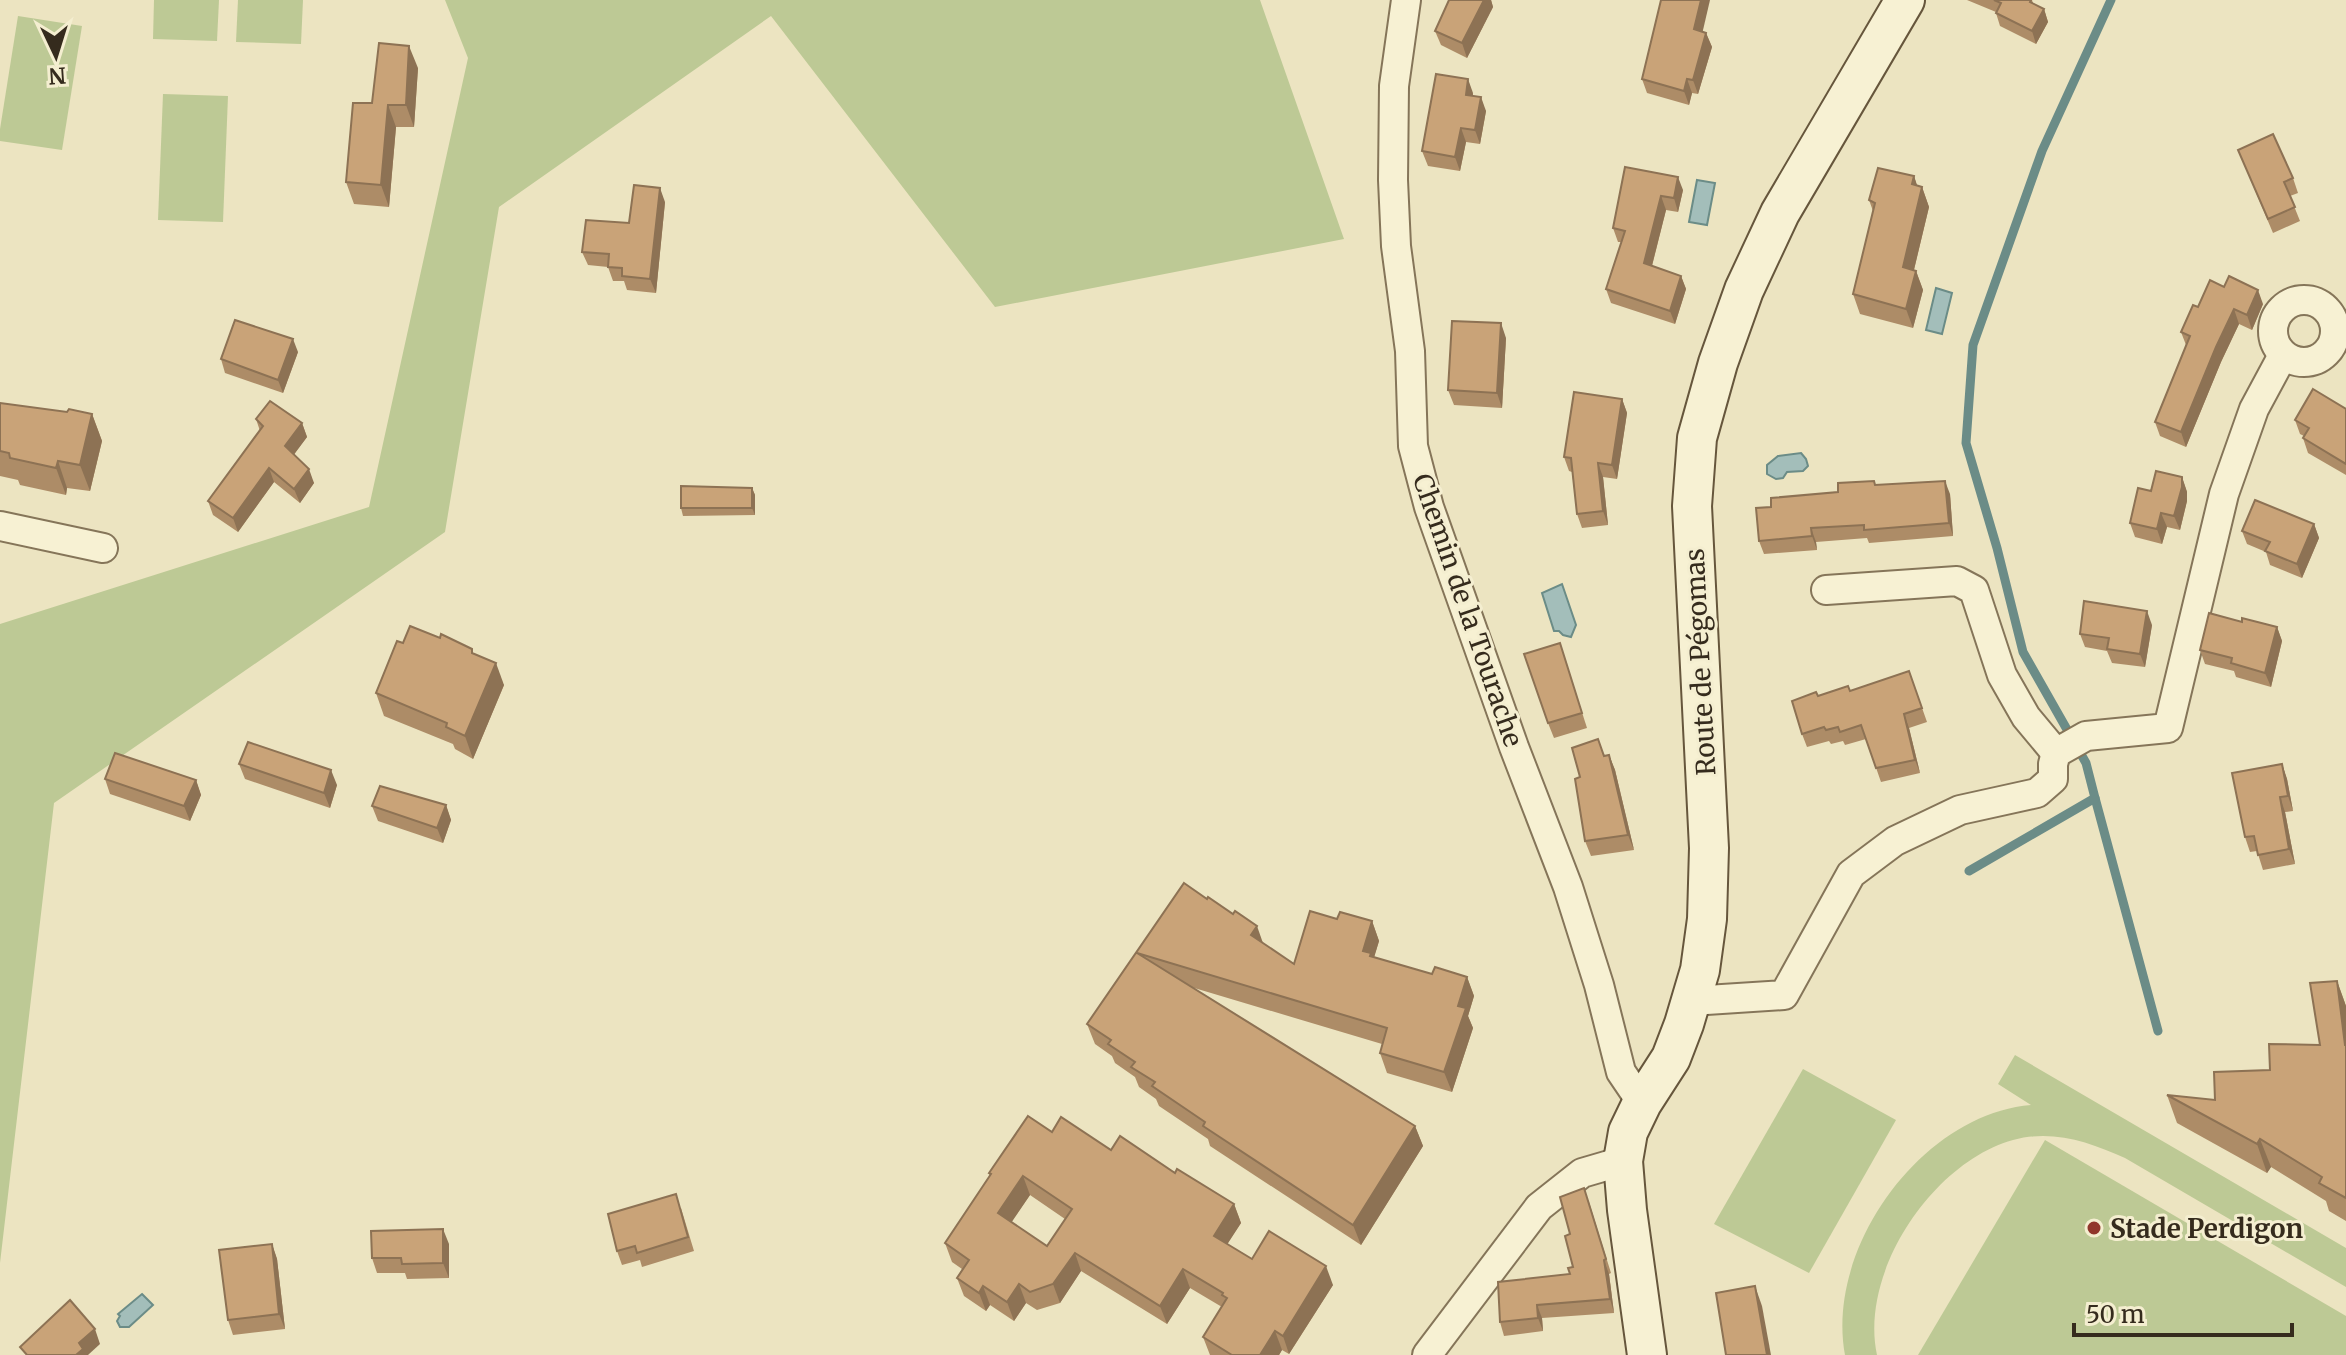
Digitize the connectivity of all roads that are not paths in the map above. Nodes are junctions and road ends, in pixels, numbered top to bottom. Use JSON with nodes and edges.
{"nodes":[{"id":1,"x":1406,"y":0,"type":"edge"},
{"id":2,"x":1905,"y":0,"type":"edge"},
{"id":3,"x":2283,"y":355,"type":"dead end"},
{"id":4,"x":0,"y":526,"type":"edge"},
{"id":5,"x":103,"y":548,"type":"dead end"},
{"id":6,"x":1826,"y":590,"type":"dead end"},
{"id":7,"x":2069,"y":746,"type":"junction"},
{"id":8,"x":1691,"y":1001,"type":"junction"},
{"id":9,"x":1642,"y":1103,"type":"junction"},
{"id":10,"x":1623,"y":1161,"type":"junction"},
{"id":11,"x":1427,"y":1355,"type":"edge"},
{"id":12,"x":1647,"y":1355,"type":"edge"}],
"edges":[{"from":1,"to":9,"type":"street","name":"Chemin de la Tourache"},
{"from":2,"to":8,"type":"main road","name":"Route de Pégomas"},
{"from":3,"to":7,"type":"street"},
{"from":4,"to":5,"type":"street"},
{"from":6,"to":7,"type":"street"},
{"from":7,"to":8,"type":"street"},
{"from":8,"to":9,"type":"main road","name":"Route de Pégomas"},
{"from":9,"to":10,"type":"main road","name":"Route de Pégomas"},
{"from":10,"to":11,"type":"street"},
{"from":10,"to":12,"type":"main road","name":"Route de Pégomas"}]}
